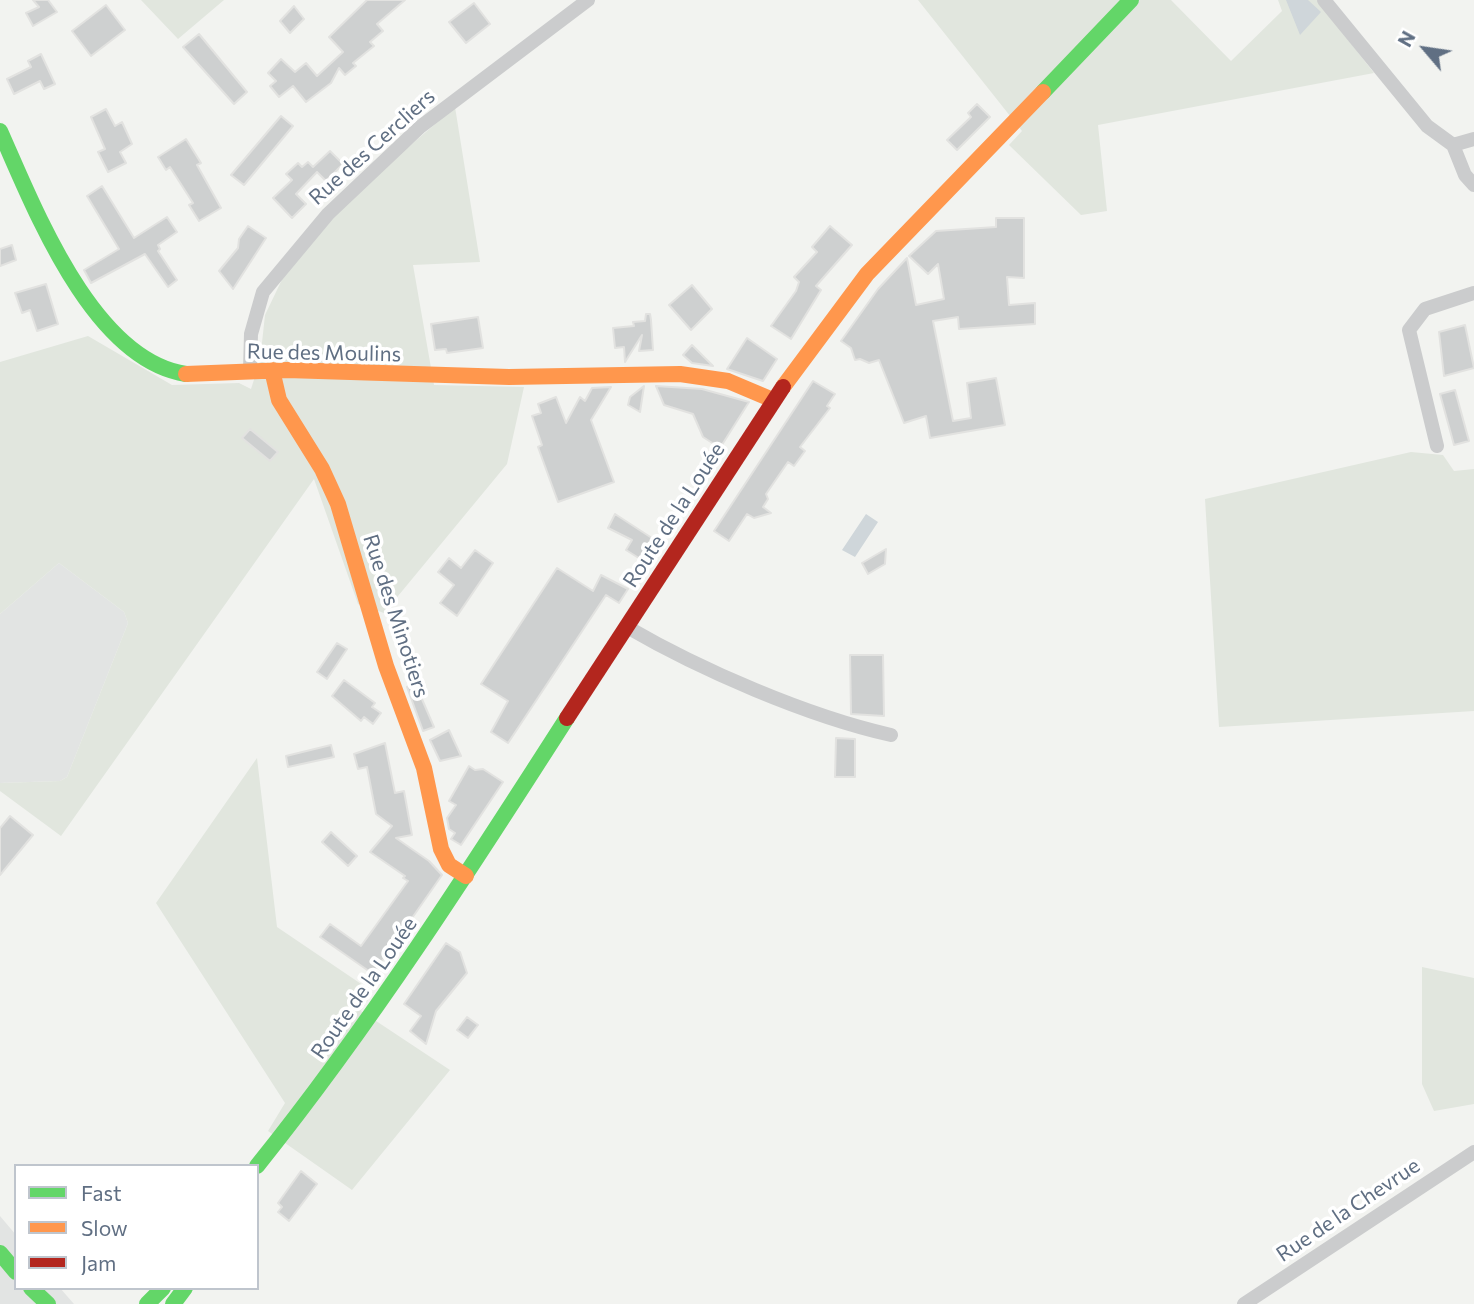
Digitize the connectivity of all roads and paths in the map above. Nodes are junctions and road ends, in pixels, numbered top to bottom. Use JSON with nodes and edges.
{"nodes":[{"id":1,"x":588,"y":0,"type":"edge"},
{"id":2,"x":1131,"y":0,"type":"edge"},
{"id":3,"x":1324,"y":0,"type":"edge"},
{"id":4,"x":0,"y":131,"type":"edge"},
{"id":5,"x":1474,"y":139,"type":"edge"},
{"id":6,"x":1453,"y":145,"type":"junction"},
{"id":7,"x":1474,"y":185,"type":"edge"},
{"id":8,"x":1474,"y":293,"type":"edge"},
{"id":9,"x":250,"y":370,"type":"junction"},
{"id":10,"x":272,"y":370,"type":"junction"},
{"id":11,"x":773,"y":400,"type":"junction"},
{"id":12,"x":1437,"y":446,"type":"dead end"},
{"id":13,"x":626,"y":627,"type":"junction"},
{"id":14,"x":891,"y":735,"type":"dead end"},
{"id":15,"x":466,"y":876,"type":"junction"},
{"id":16,"x":311,"y":1099,"type":"junction"},
{"id":17,"x":1474,"y":1152,"type":"edge"},
{"id":18,"x":259,"y":1164,"type":"edge"},
{"id":19,"x":259,"y":1181,"type":"edge"},
{"id":20,"x":0,"y":1253,"type":"edge"},
{"id":21,"x":14,"y":1270,"type":"edge"},
{"id":22,"x":31,"y":1290,"type":"edge"},
{"id":23,"x":161,"y":1290,"type":"edge"},
{"id":24,"x":48,"y":1304,"type":"edge"},
{"id":25,"x":147,"y":1304,"type":"edge"},
{"id":26,"x":1244,"y":1304,"type":"edge"}],
"edges":[{"from":1,"to":9,"type":"street","name":"Rue des Cercliers"},
{"from":2,"to":11,"type":"main road","name":"Route de la Louée"},
{"from":3,"to":6,"type":"street"},
{"from":4,"to":9,"type":"main road","name":"Rue des Moulins"},
{"from":5,"to":6,"type":"street"},
{"from":6,"to":7,"type":"street"},
{"from":8,"to":12,"type":"street"},
{"from":9,"to":10,"type":"main road","name":"Rue des Moulins"},
{"from":10,"to":11,"type":"main road","name":"Rue des Moulins"},
{"from":10,"to":15,"type":"main road","name":"Rue des Minotiers"},
{"from":11,"to":13,"type":"main road","name":"Route de la Louée"},
{"from":13,"to":14,"type":"street"},
{"from":13,"to":15,"type":"main road","name":"Route de la Louée"},
{"from":15,"to":16,"type":"main road","name":"Route de la Louée"},
{"from":16,"to":18,"type":"main road","name":"Route de la Louée"},
{"from":16,"to":19,"type":"main road","name":"Route de la Louée"},
{"from":17,"to":26,"type":"street","name":"Rue de la Chevrue"},
{"from":20,"to":21,"type":"main road"},
{"from":22,"to":24,"type":"main road"},
{"from":23,"to":25,"type":"main road"}]}
